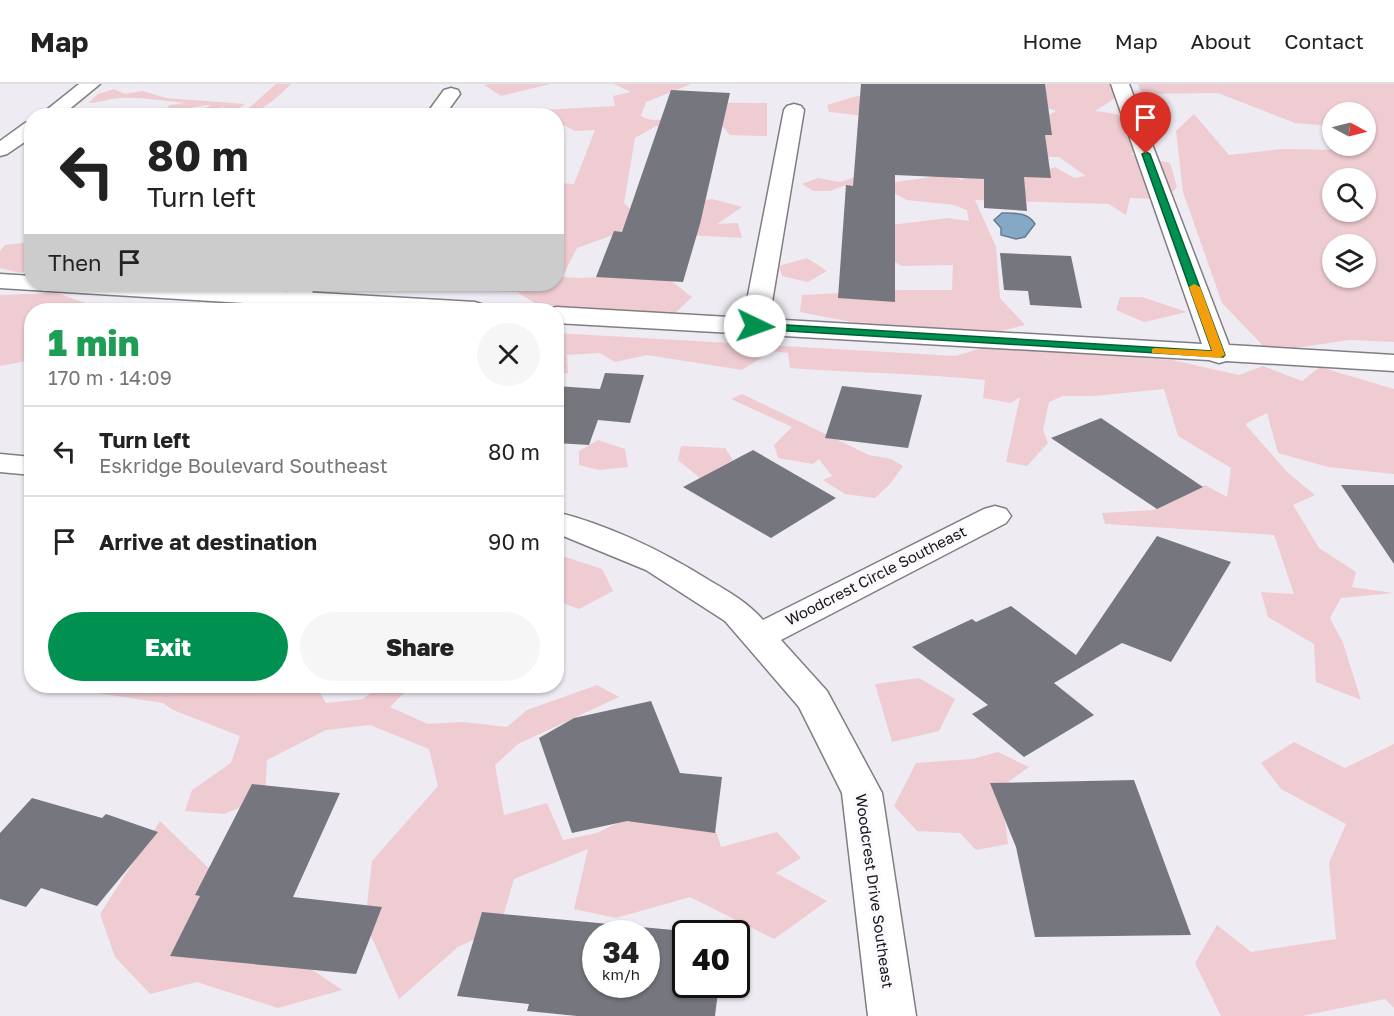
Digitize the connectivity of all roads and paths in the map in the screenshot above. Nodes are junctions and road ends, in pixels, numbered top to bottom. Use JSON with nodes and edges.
{"nodes":[{"id":1,"x":91,"y":84,"type":"edge"},
{"id":2,"x":1120,"y":84,"type":"edge"},
{"id":3,"x":451,"y":94,"type":"dead end"},
{"id":4,"x":59,"y":108,"type":"edge"},
{"id":5,"x":440,"y":108,"type":"edge"},
{"id":6,"x":794,"y":110,"type":"dead end"},
{"id":7,"x":24,"y":133,"type":"edge"},
{"id":8,"x":0,"y":150,"type":"edge"},
{"id":9,"x":0,"y":281,"type":"edge"},
{"id":10,"x":24,"y":282,"type":"edge"},
{"id":11,"x":301,"y":291,"type":"edge"},
{"id":12,"x":363,"y":303,"type":"edge"},
{"id":13,"x":564,"y":315,"type":"edge"},
{"id":14,"x":755,"y":326,"type":"junction"},
{"id":15,"x":1219,"y":355,"type":"junction"},
{"id":16,"x":1394,"y":363,"type":"edge"},
{"id":17,"x":0,"y":463,"type":"edge"},
{"id":18,"x":24,"y":465,"type":"edge"},
{"id":19,"x":995,"y":516,"type":"dead end"},
{"id":20,"x":564,"y":525,"type":"edge"},
{"id":21,"x":758,"y":637,"type":"junction"},
{"id":22,"x":892,"y":1016,"type":"edge"}],
"edges":[{"from":1,"to":4,"type":"street"},
{"from":2,"to":15,"type":"street"},
{"from":3,"to":5,"type":"street"},
{"from":6,"to":14,"type":"street"},
{"from":7,"to":8,"type":"street"},
{"from":9,"to":10,"type":"street"},
{"from":11,"to":12,"type":"street"},
{"from":13,"to":14,"type":"street"},
{"from":14,"to":15,"type":"street"},
{"from":15,"to":16,"type":"street"},
{"from":17,"to":18,"type":"street"},
{"from":19,"to":21,"type":"street","name":"Woodcrest Circle Southeast"},
{"from":20,"to":21,"type":"street","name":"Woodcrest Drive Southeast"},
{"from":21,"to":22,"type":"street","name":"Woodcrest Drive Southeast"}]}
